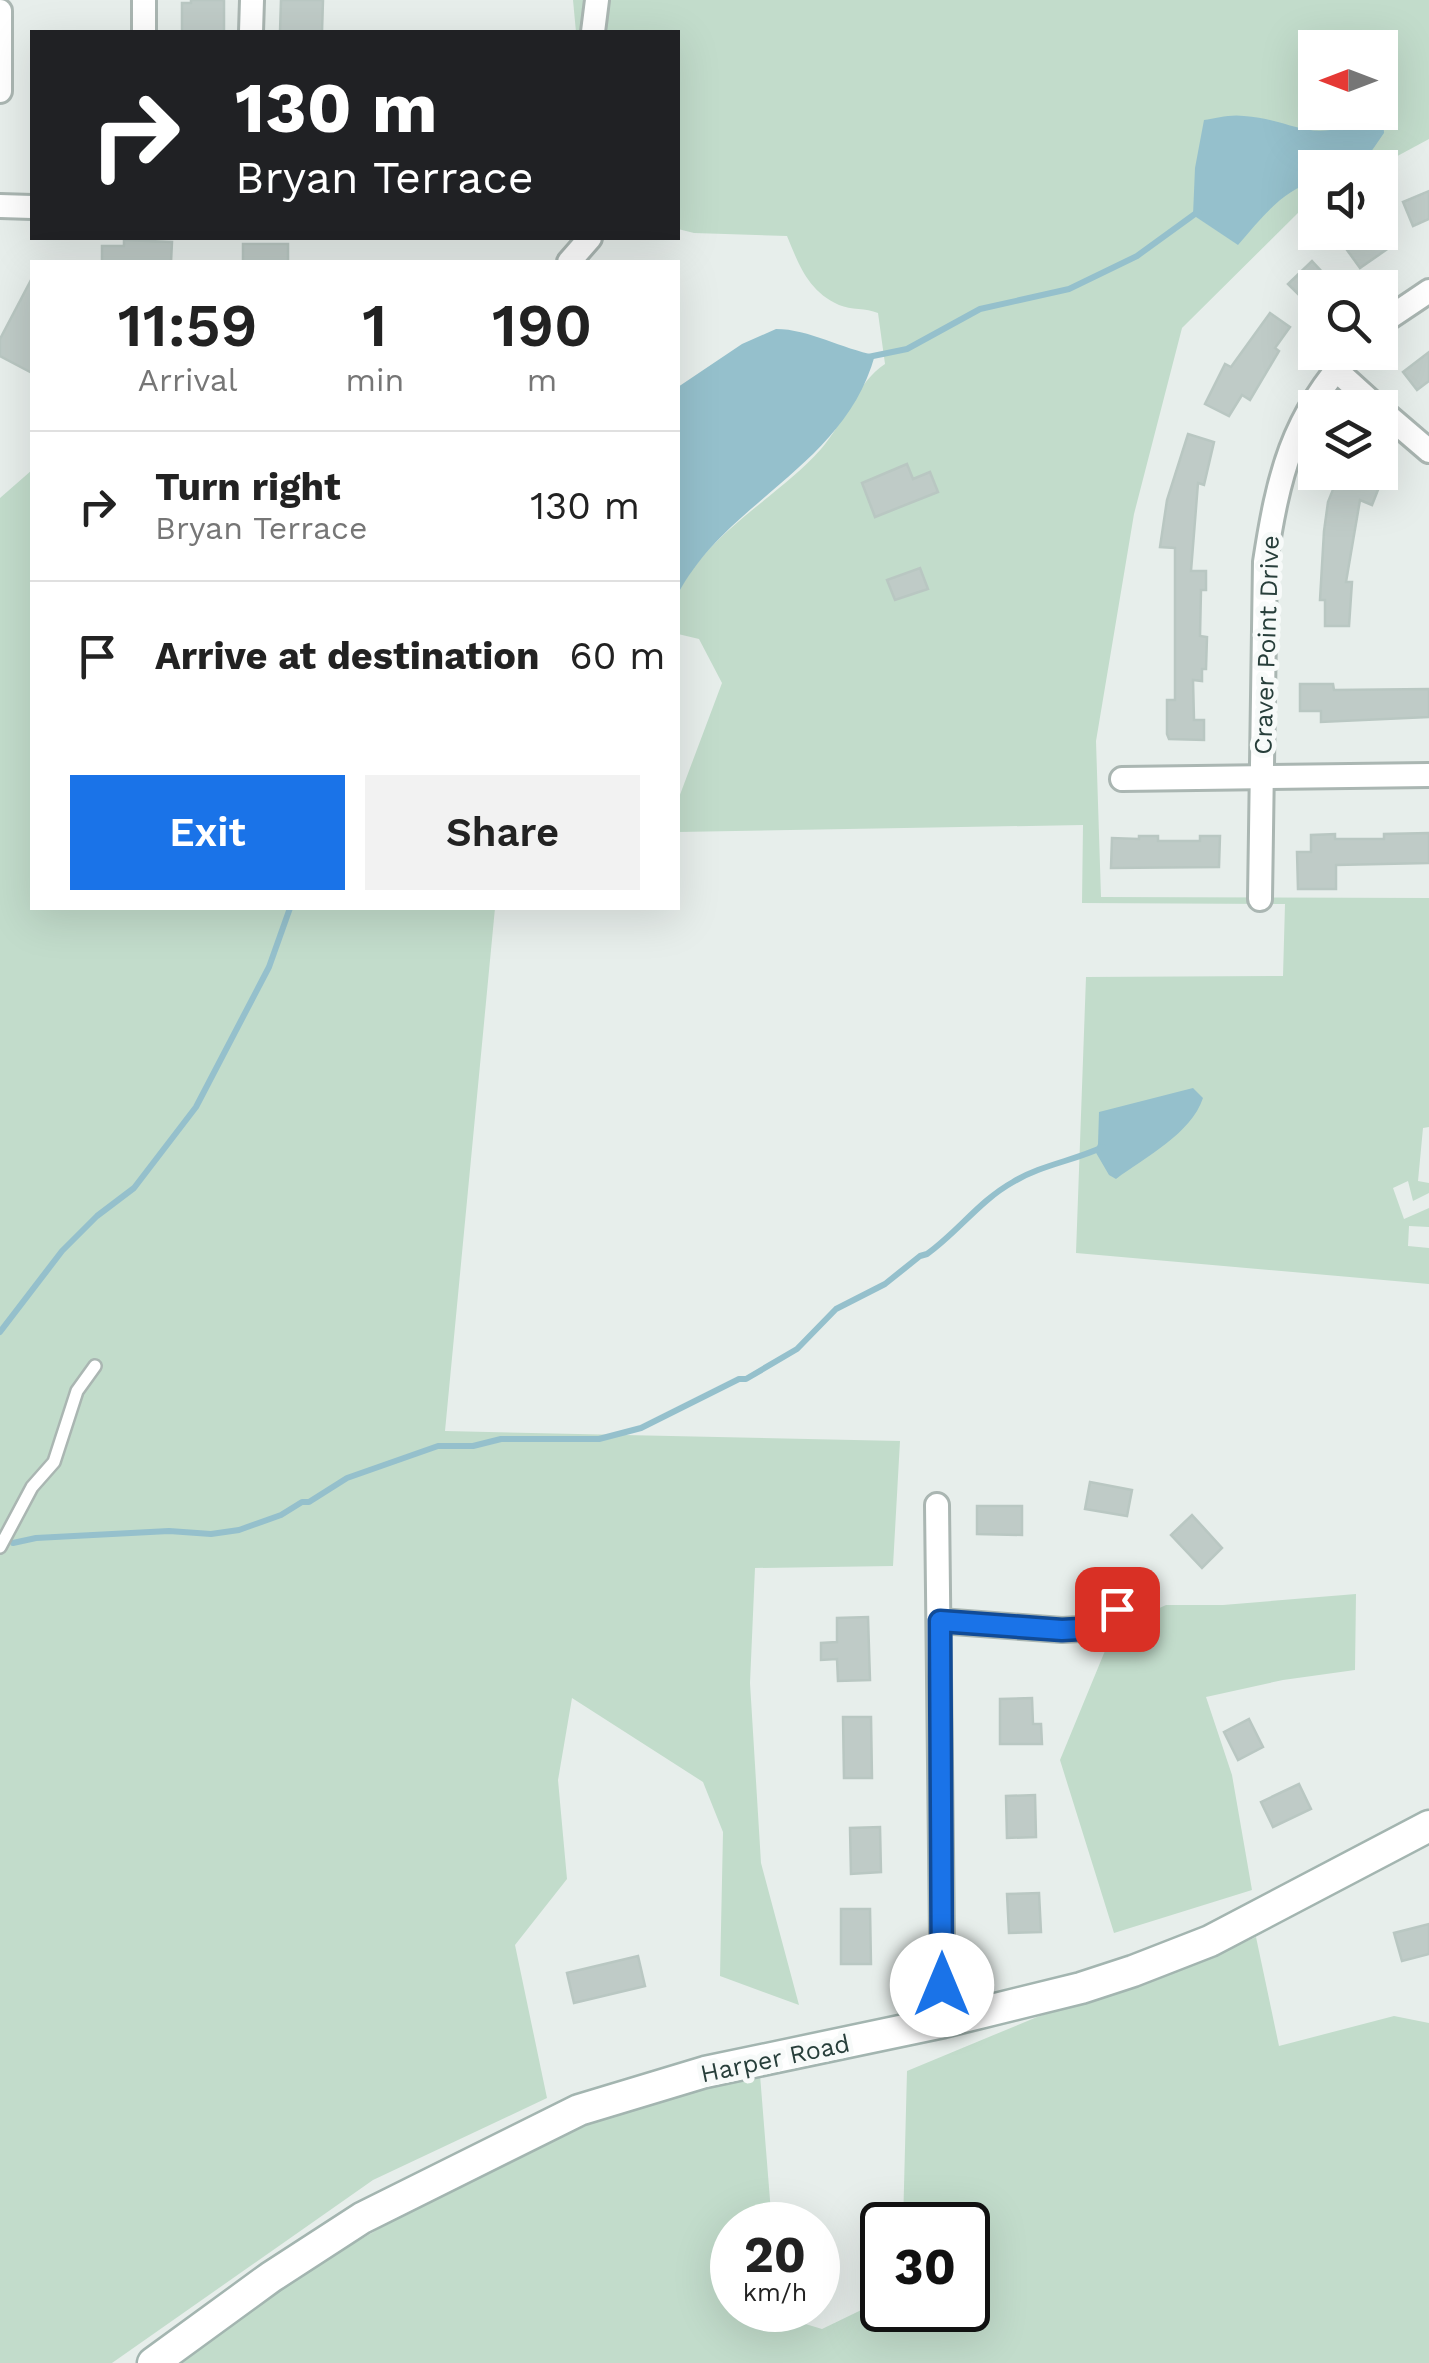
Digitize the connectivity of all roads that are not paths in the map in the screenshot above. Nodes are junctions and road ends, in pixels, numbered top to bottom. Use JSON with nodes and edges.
{"nodes":[{"id":1,"x":144,"y":0,"type":"edge"},
{"id":2,"x":252,"y":0,"type":"edge"},
{"id":3,"x":597,"y":0,"type":"edge"},
{"id":4,"x":0,"y":11,"type":"edge"},
{"id":5,"x":144,"y":30,"type":"edge"},
{"id":6,"x":252,"y":30,"type":"edge"},
{"id":7,"x":593,"y":30,"type":"edge"},
{"id":8,"x":0,"y":91,"type":"edge"},
{"id":9,"x":0,"y":206,"type":"edge"},
{"id":10,"x":30,"y":207,"type":"edge"},
{"id":11,"x":588,"y":240,"type":"edge"},
{"id":12,"x":571,"y":260,"type":"edge"},
{"id":13,"x":1429,"y":291,"type":"edge"},
{"id":14,"x":1398,"y":312,"type":"edge"},
{"id":15,"x":1336,"y":370,"type":"joint"},
{"id":16,"x":1359,"y":390,"type":"edge"},
{"id":17,"x":1398,"y":424,"type":"edge"},
{"id":18,"x":1429,"y":450,"type":"edge"},
{"id":19,"x":1429,"y":775,"type":"edge"},
{"id":20,"x":1262,"y":777,"type":"junction"},
{"id":21,"x":1122,"y":779,"type":"dead end"},
{"id":22,"x":1260,"y":899,"type":"dead end"},
{"id":23,"x":95,"y":1366,"type":"dead end"},
{"id":24,"x":937,"y":1504,"type":"dead end"},
{"id":25,"x":0,"y":1548,"type":"edge"},
{"id":26,"x":1117,"y":1609,"type":"dead end"},
{"id":27,"x":940,"y":1621,"type":"junction"},
{"id":28,"x":1429,"y":1826,"type":"edge"},
{"id":29,"x":943,"y":2022,"type":"junction"},
{"id":30,"x":154,"y":2363,"type":"edge"}],
"edges":[{"from":1,"to":5,"type":"street"},
{"from":2,"to":6,"type":"street"},
{"from":3,"to":7,"type":"street"},
{"from":4,"to":8,"type":"street"},
{"from":9,"to":10,"type":"street"},
{"from":11,"to":12,"type":"street"},
{"from":13,"to":14,"type":"street"},
{"from":15,"to":16,"type":"street"},
{"from":15,"to":20,"type":"street","name":"Craver Point Drive"},
{"from":17,"to":18,"type":"street"},
{"from":19,"to":20,"type":"street"},
{"from":20,"to":21,"type":"street"},
{"from":20,"to":22,"type":"street","name":"Craver Point Drive"},
{"from":23,"to":25,"type":"lane"},
{"from":24,"to":27,"type":"street"},
{"from":26,"to":27,"type":"street"},
{"from":27,"to":29,"type":"street"},
{"from":28,"to":29,"type":"street","name":"Harper Road"},
{"from":29,"to":30,"type":"street","name":"Harper Road"}]}
